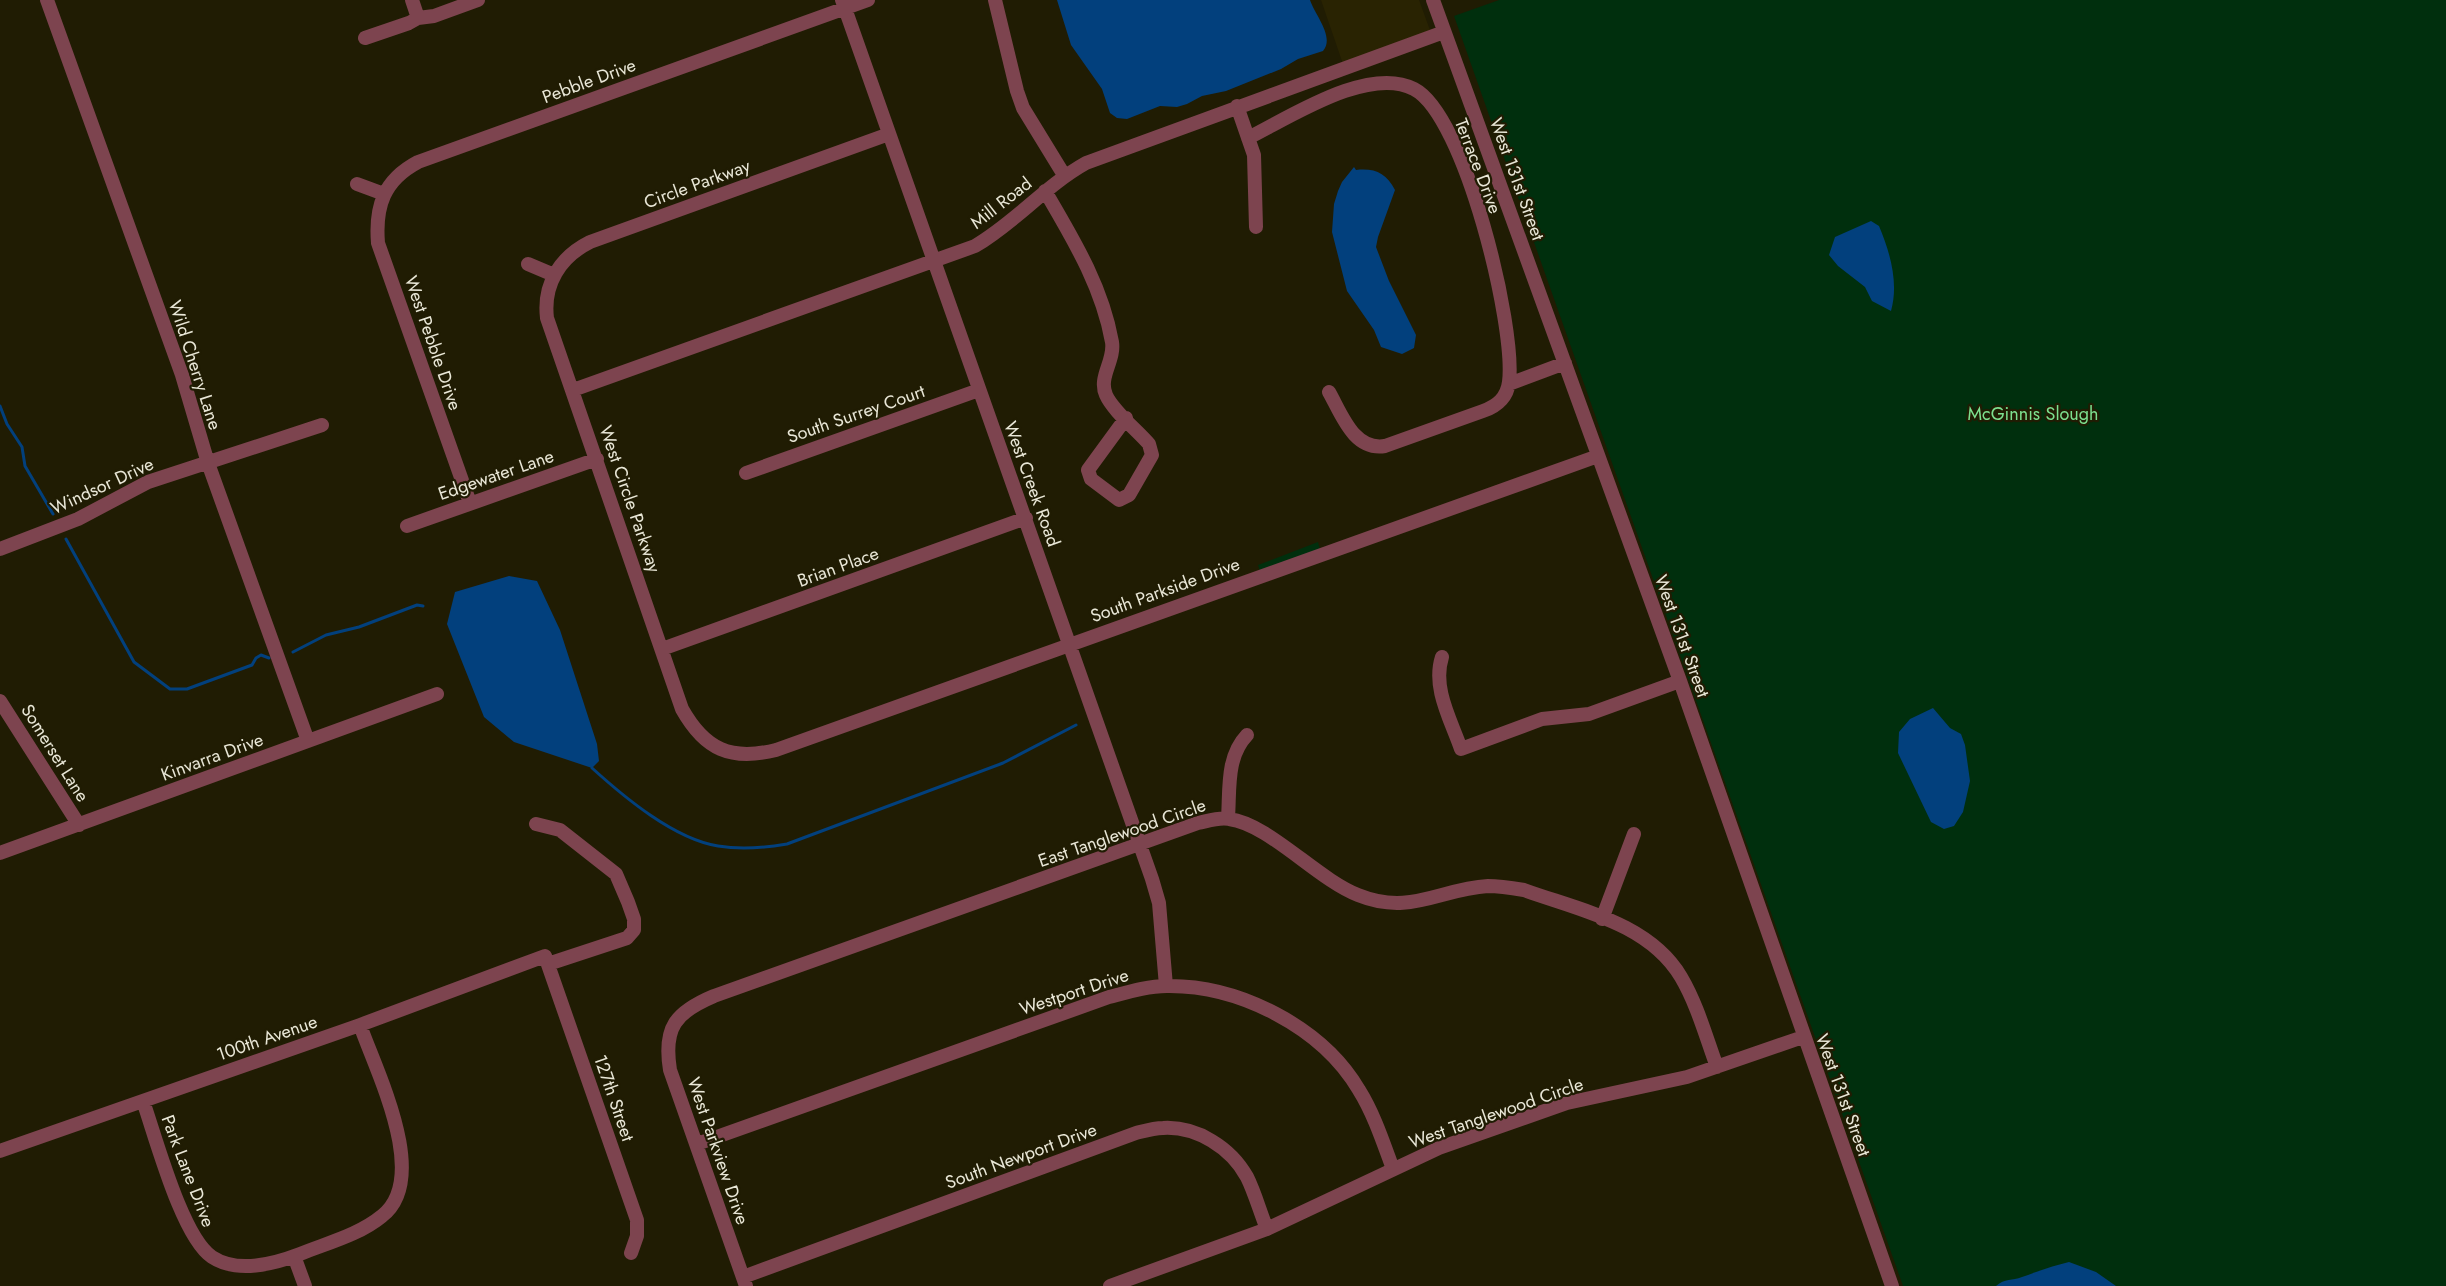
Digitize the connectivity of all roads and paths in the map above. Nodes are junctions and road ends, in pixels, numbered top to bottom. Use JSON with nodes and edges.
{"nodes":[{"id":1,"x":47,"y":0,"type":"edge"},
{"id":2,"x":412,"y":0,"type":"edge"},
{"id":3,"x":478,"y":0,"type":"edge"},
{"id":4,"x":868,"y":0,"type":"edge"},
{"id":5,"x":995,"y":0,"type":"edge"},
{"id":6,"x":1433,"y":0,"type":"edge"},
{"id":7,"x":844,"y":4,"type":"edge"},
{"id":8,"x":418,"y":18,"type":"junction"},
{"id":9,"x":1444,"y":32,"type":"junction"},
{"id":10,"x":365,"y":38,"type":"dead end"},
{"id":11,"x":1237,"y":106,"type":"junction"},
{"id":12,"x":890,"y":134,"type":"junction"},
{"id":13,"x":1248,"y":138,"type":"junction"},
{"id":14,"x":1064,"y":175,"type":"junction"},
{"id":15,"x":357,"y":184,"type":"dead end"},
{"id":16,"x":1045,"y":191,"type":"junction"},
{"id":17,"x":384,"y":194,"type":"junction"},
{"id":18,"x":1256,"y":227,"type":"dead end"},
{"id":19,"x":934,"y":261,"type":"junction"},
{"id":20,"x":528,"y":264,"type":"dead end"},
{"id":21,"x":554,"y":275,"type":"junction"},
{"id":22,"x":1565,"y":363,"type":"junction"},
{"id":23,"x":1509,"y":384,"type":"junction"},
{"id":24,"x":573,"y":390,"type":"junction"},
{"id":25,"x":979,"y":390,"type":"junction"},
{"id":26,"x":1329,"y":392,"type":"dead end"},
{"id":27,"x":1126,"y":418,"type":"junction"},
{"id":28,"x":322,"y":425,"type":"dead end"},
{"id":29,"x":1598,"y":456,"type":"junction"},
{"id":30,"x":597,"y":459,"type":"junction"},
{"id":31,"x":208,"y":463,"type":"junction"},
{"id":32,"x":746,"y":472,"type":"dead end"},
{"id":33,"x":470,"y":503,"type":"junction"},
{"id":34,"x":1026,"y":518,"type":"junction"},
{"id":35,"x":407,"y":526,"type":"dead end"},
{"id":36,"x":0,"y":549,"type":"edge"},
{"id":37,"x":1069,"y":644,"type":"junction"},
{"id":38,"x":662,"y":649,"type":"junction"},
{"id":39,"x":1442,"y":657,"type":"dead end"},
{"id":40,"x":1680,"y":681,"type":"junction"},
{"id":41,"x":437,"y":694,"type":"dead end"},
{"id":42,"x":0,"y":701,"type":"edge"},
{"id":43,"x":696,"y":732,"type":"joint"},
{"id":44,"x":1246,"y":735,"type":"dead end"},
{"id":45,"x":308,"y":741,"type":"junction"},
{"id":46,"x":1228,"y":818,"type":"junction"},
{"id":47,"x":79,"y":825,"type":"junction"},
{"id":48,"x":536,"y":825,"type":"dead end"},
{"id":49,"x":1634,"y":834,"type":"dead end"},
{"id":50,"x":1141,"y":844,"type":"junction"},
{"id":51,"x":0,"y":853,"type":"edge"},
{"id":52,"x":1602,"y":918,"type":"junction"},
{"id":53,"x":547,"y":960,"type":"junction"},
{"id":54,"x":1166,"y":986,"type":"junction"},
{"id":55,"x":360,"y":1025,"type":"junction"},
{"id":56,"x":672,"y":1026,"type":"joint"},
{"id":57,"x":1803,"y":1037,"type":"junction"},
{"id":58,"x":1717,"y":1067,"type":"junction"},
{"id":59,"x":143,"y":1101,"type":"junction"},
{"id":60,"x":697,"y":1144,"type":"junction"},
{"id":61,"x":0,"y":1151,"type":"edge"},
{"id":62,"x":1393,"y":1169,"type":"junction"},
{"id":63,"x":1267,"y":1229,"type":"junction"},
{"id":64,"x":631,"y":1252,"type":"dead end"},
{"id":65,"x":294,"y":1256,"type":"junction"},
{"id":66,"x":745,"y":1281,"type":"edge"},
{"id":67,"x":305,"y":1286,"type":"edge"},
{"id":68,"x":1110,"y":1286,"type":"edge"},
{"id":69,"x":1892,"y":1286,"type":"edge"}],
"edges":[{"from":1,"to":31,"type":"street","name":"Wild Cherry Lane"},
{"from":2,"to":8,"type":"street"},
{"from":3,"to":8,"type":"street"},
{"from":4,"to":7,"type":"street","name":"Pebble Drive"},
{"from":5,"to":14,"type":"street"},
{"from":6,"to":9,"type":"street","name":"West 131st Street"},
{"from":7,"to":12,"type":"street","name":"West Creek Road"},
{"from":7,"to":17,"type":"street","name":"Pebble Drive"},
{"from":8,"to":10,"type":"street"},
{"from":9,"to":11,"type":"street","name":"Mill Road"},
{"from":9,"to":22,"type":"street","name":"West 131st Street"},
{"from":11,"to":13,"type":"street"},
{"from":11,"to":14,"type":"street","name":"Mill Road"},
{"from":12,"to":19,"type":"street","name":"West Creek Road"},
{"from":12,"to":21,"type":"street","name":"Circle Parkway"},
{"from":13,"to":18,"type":"street"},
{"from":13,"to":23,"type":"street","name":"Terrace Drive"},
{"from":14,"to":16,"type":"street","name":"Mill Road"},
{"from":15,"to":17,"type":"street"},
{"from":16,"to":19,"type":"street","name":"Mill Road"},
{"from":16,"to":27,"type":"street"},
{"from":17,"to":33,"type":"street","name":"West Pebble Drive"},
{"from":19,"to":24,"type":"street","name":"Mill Road"},
{"from":19,"to":25,"type":"street","name":"West Creek Road"},
{"from":20,"to":21,"type":"street"},
{"from":21,"to":24,"type":"street","name":"West Circle Parkway"},
{"from":22,"to":23,"type":"street"},
{"from":22,"to":29,"type":"street","name":"West 131st Street"},
{"from":23,"to":26,"type":"street"},
{"from":24,"to":30,"type":"street","name":"West Circle Parkway"},
{"from":25,"to":32,"type":"street","name":"South Surrey Court"},
{"from":25,"to":34,"type":"street","name":"West Creek Road"},
{"from":27,"to":27,"type":"street"},
{"from":28,"to":31,"type":"street","name":"Windsor Drive"},
{"from":29,"to":37,"type":"street","name":"South Parkside Drive"},
{"from":29,"to":40,"type":"street","name":"West 131st Street"},
{"from":30,"to":33,"type":"street","name":"Edgewater Lane"},
{"from":30,"to":38,"type":"street","name":"West Circle Parkway"},
{"from":31,"to":36,"type":"street","name":"Windsor Drive"},
{"from":31,"to":45,"type":"street","name":"Wild Cherry Lane"},
{"from":33,"to":35,"type":"street","name":"Edgewater Lane"},
{"from":34,"to":37,"type":"street","name":"West Creek Road"},
{"from":34,"to":38,"type":"street","name":"Brian Place"},
{"from":37,"to":43,"type":"street","name":"South Parkside Drive"},
{"from":37,"to":50,"type":"street","name":"West Creek Road"},
{"from":38,"to":43,"type":"street","name":"West Circle Parkway"},
{"from":39,"to":40,"type":"street"},
{"from":40,"to":57,"type":"street","name":"West 131st Street"},
{"from":41,"to":45,"type":"street","name":"Kinvarra Drive"},
{"from":42,"to":47,"type":"street","name":"Somerset Lane"},
{"from":44,"to":46,"type":"street"},
{"from":45,"to":47,"type":"street","name":"Kinvarra Drive"},
{"from":46,"to":50,"type":"street","name":"East Tanglewood Circle"},
{"from":46,"to":52,"type":"street","name":"East Tanglewood Circle"},
{"from":47,"to":51,"type":"street","name":"Kinvarra Drive"},
{"from":48,"to":53,"type":"street","name":"100th Avenue"},
{"from":49,"to":52,"type":"street"},
{"from":50,"to":54,"type":"street","name":"West Creek Road"},
{"from":50,"to":56,"type":"street","name":"East Tanglewood Circle"},
{"from":52,"to":58,"type":"street","name":"East Tanglewood Circle"},
{"from":53,"to":55,"type":"street","name":"100th Avenue"},
{"from":53,"to":64,"type":"street","name":"127th Street"},
{"from":54,"to":60,"type":"street","name":"Westport Drive"},
{"from":54,"to":62,"type":"street","name":"Westport Drive"},
{"from":55,"to":59,"type":"street","name":"100th Avenue"},
{"from":55,"to":65,"type":"street","name":"Park Lane Drive"},
{"from":56,"to":60,"type":"street","name":"West Parkview Drive"},
{"from":57,"to":58,"type":"street","name":"West Tanglewood Circle"},
{"from":57,"to":69,"type":"street","name":"West 131st Street"},
{"from":58,"to":62,"type":"street","name":"West Tanglewood Circle"},
{"from":59,"to":61,"type":"street","name":"100th Avenue"},
{"from":59,"to":65,"type":"street","name":"Park Lane Drive"},
{"from":60,"to":66,"type":"street","name":"West Parkview Drive"},
{"from":62,"to":63,"type":"street","name":"West Tanglewood Circle"},
{"from":63,"to":66,"type":"street","name":"South Newport Drive"},
{"from":63,"to":68,"type":"street","name":"West Tanglewood Circle"},
{"from":65,"to":67,"type":"street"}]}
